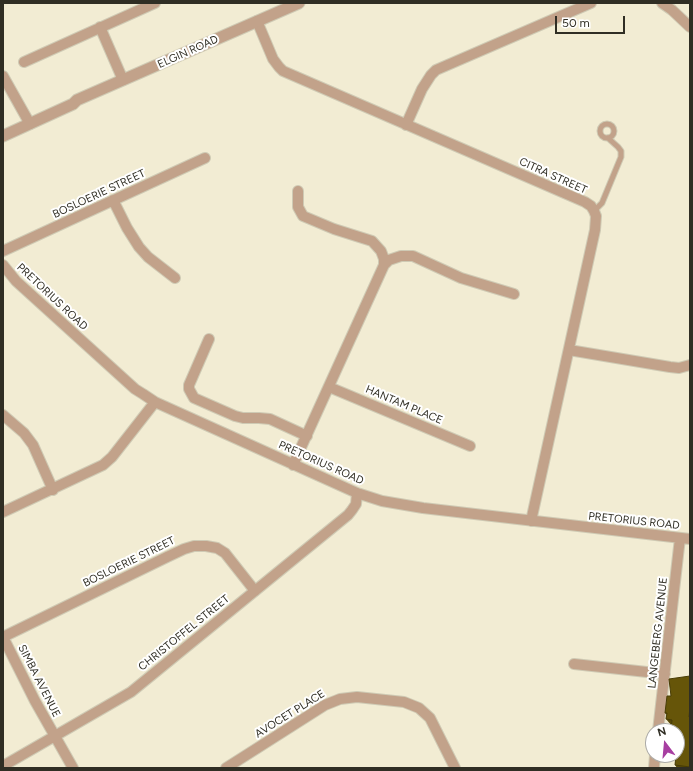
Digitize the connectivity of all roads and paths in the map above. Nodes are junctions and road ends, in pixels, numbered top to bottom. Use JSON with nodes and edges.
{"nodes":[{"id":1,"x":155,"y":3,"type":"edge"},
{"id":2,"x":299,"y":3,"type":"edge"},
{"id":3,"x":591,"y":3,"type":"edge"},
{"id":4,"x":662,"y":3,"type":"edge"},
{"id":5,"x":257,"y":21,"type":"junction"},
{"id":6,"x":690,"y":27,"type":"edge"},
{"id":7,"x":100,"y":28,"type":"junction"},
{"id":8,"x":24,"y":62,"type":"dead end"},
{"id":9,"x":3,"y":76,"type":"edge"},
{"id":10,"x":123,"y":80,"type":"junction"},
{"id":11,"x":29,"y":121,"type":"junction"},
{"id":12,"x":406,"y":125,"type":"junction"},
{"id":13,"x":3,"y":129,"type":"edge"},
{"id":14,"x":3,"y":136,"type":"edge"},
{"id":15,"x":608,"y":138,"type":"dead end"},
{"id":16,"x":205,"y":158,"type":"dead end"},
{"id":17,"x":298,"y":191,"type":"dead end"},
{"id":18,"x":114,"y":200,"type":"junction"},
{"id":19,"x":594,"y":211,"type":"junction"},
{"id":20,"x":3,"y":251,"type":"edge"},
{"id":21,"x":384,"y":265,"type":"junction"},
{"id":22,"x":3,"y":266,"type":"edge"},
{"id":23,"x":175,"y":278,"type":"dead end"},
{"id":24,"x":514,"y":294,"type":"dead end"},
{"id":25,"x":209,"y":339,"type":"dead end"},
{"id":26,"x":569,"y":350,"type":"junction"},
{"id":27,"x":690,"y":365,"type":"edge"},
{"id":28,"x":329,"y":387,"type":"junction"},
{"id":29,"x":155,"y":402,"type":"junction"},
{"id":30,"x":3,"y":415,"type":"edge"},
{"id":31,"x":307,"y":436,"type":"junction"},
{"id":32,"x":470,"y":446,"type":"dead end"},
{"id":33,"x":293,"y":465,"type":"junction"},
{"id":34,"x":53,"y":490,"type":"junction"},
{"id":35,"x":357,"y":493,"type":"junction"},
{"id":36,"x":3,"y":512,"type":"edge"},
{"id":37,"x":531,"y":521,"type":"junction"},
{"id":38,"x":685,"y":538,"type":"edge"},
{"id":39,"x":255,"y":591,"type":"junction"},
{"id":40,"x":3,"y":637,"type":"edge"},
{"id":41,"x":574,"y":664,"type":"dead end"},
{"id":42,"x":666,"y":674,"type":"junction"},
{"id":43,"x":659,"y":723,"type":"edge"},
{"id":44,"x":55,"y":736,"type":"junction"},
{"id":45,"x":5,"y":766,"type":"edge"},
{"id":46,"x":74,"y":768,"type":"edge"},
{"id":47,"x":226,"y":768,"type":"edge"},
{"id":48,"x":455,"y":768,"type":"edge"}],
"edges":[{"from":1,"to":7,"type":"street"},
{"from":2,"to":5,"type":"street","name":"ELGIN ROAD"},
{"from":3,"to":12,"type":"street"},
{"from":4,"to":6,"type":"street"},
{"from":5,"to":10,"type":"street","name":"ELGIN ROAD"},
{"from":5,"to":12,"type":"street","name":"CITRA STREET"},
{"from":7,"to":8,"type":"street"},
{"from":7,"to":10,"type":"street"},
{"from":9,"to":11,"type":"street"},
{"from":10,"to":11,"type":"street","name":"ELGIN ROAD"},
{"from":11,"to":13,"type":"street","name":"ELGIN ROAD"},
{"from":11,"to":14,"type":"street","name":"ELGIN ROAD"},
{"from":12,"to":19,"type":"street","name":"CITRA STREET"},
{"from":15,"to":19,"type":"lane"},
{"from":16,"to":18,"type":"street","name":"BOSLOERIE STREET"},
{"from":17,"to":21,"type":"street"},
{"from":18,"to":20,"type":"street","name":"BOSLOERIE STREET"},
{"from":18,"to":23,"type":"street"},
{"from":19,"to":26,"type":"street"},
{"from":21,"to":24,"type":"street"},
{"from":21,"to":28,"type":"street"},
{"from":22,"to":29,"type":"street","name":"PRETORIUS ROAD"},
{"from":25,"to":31,"type":"street"},
{"from":26,"to":27,"type":"street"},
{"from":26,"to":37,"type":"street"},
{"from":28,"to":31,"type":"street"},
{"from":28,"to":32,"type":"street","name":"HANTAM PLACE"},
{"from":29,"to":33,"type":"street","name":"PRETORIUS ROAD"},
{"from":29,"to":34,"type":"street"},
{"from":30,"to":34,"type":"street"},
{"from":31,"to":33,"type":"street"},
{"from":33,"to":35,"type":"street","name":"PRETORIUS ROAD"},
{"from":34,"to":36,"type":"street"},
{"from":35,"to":37,"type":"street","name":"PRETORIUS ROAD"},
{"from":35,"to":39,"type":"street","name":"CHRISTOFFEL STREET"},
{"from":37,"to":38,"type":"street","name":"PRETORIUS ROAD"},
{"from":38,"to":42,"type":"street","name":"LANGEBERG AVENUE"},
{"from":39,"to":40,"type":"street","name":"BOSLOERIE STREET"},
{"from":39,"to":44,"type":"street","name":"CHRISTOFFEL STREET"},
{"from":40,"to":44,"type":"street","name":"SIMBA AVENUE"},
{"from":41,"to":42,"type":"street"},
{"from":42,"to":43,"type":"street","name":"LANGEBERG AVENUE"},
{"from":44,"to":45,"type":"street","name":"CHRISTOFFEL STREET"},
{"from":44,"to":46,"type":"street","name":"SIMBA AVENUE"},
{"from":47,"to":48,"type":"street","name":"AVOCET PLACE"}]}
